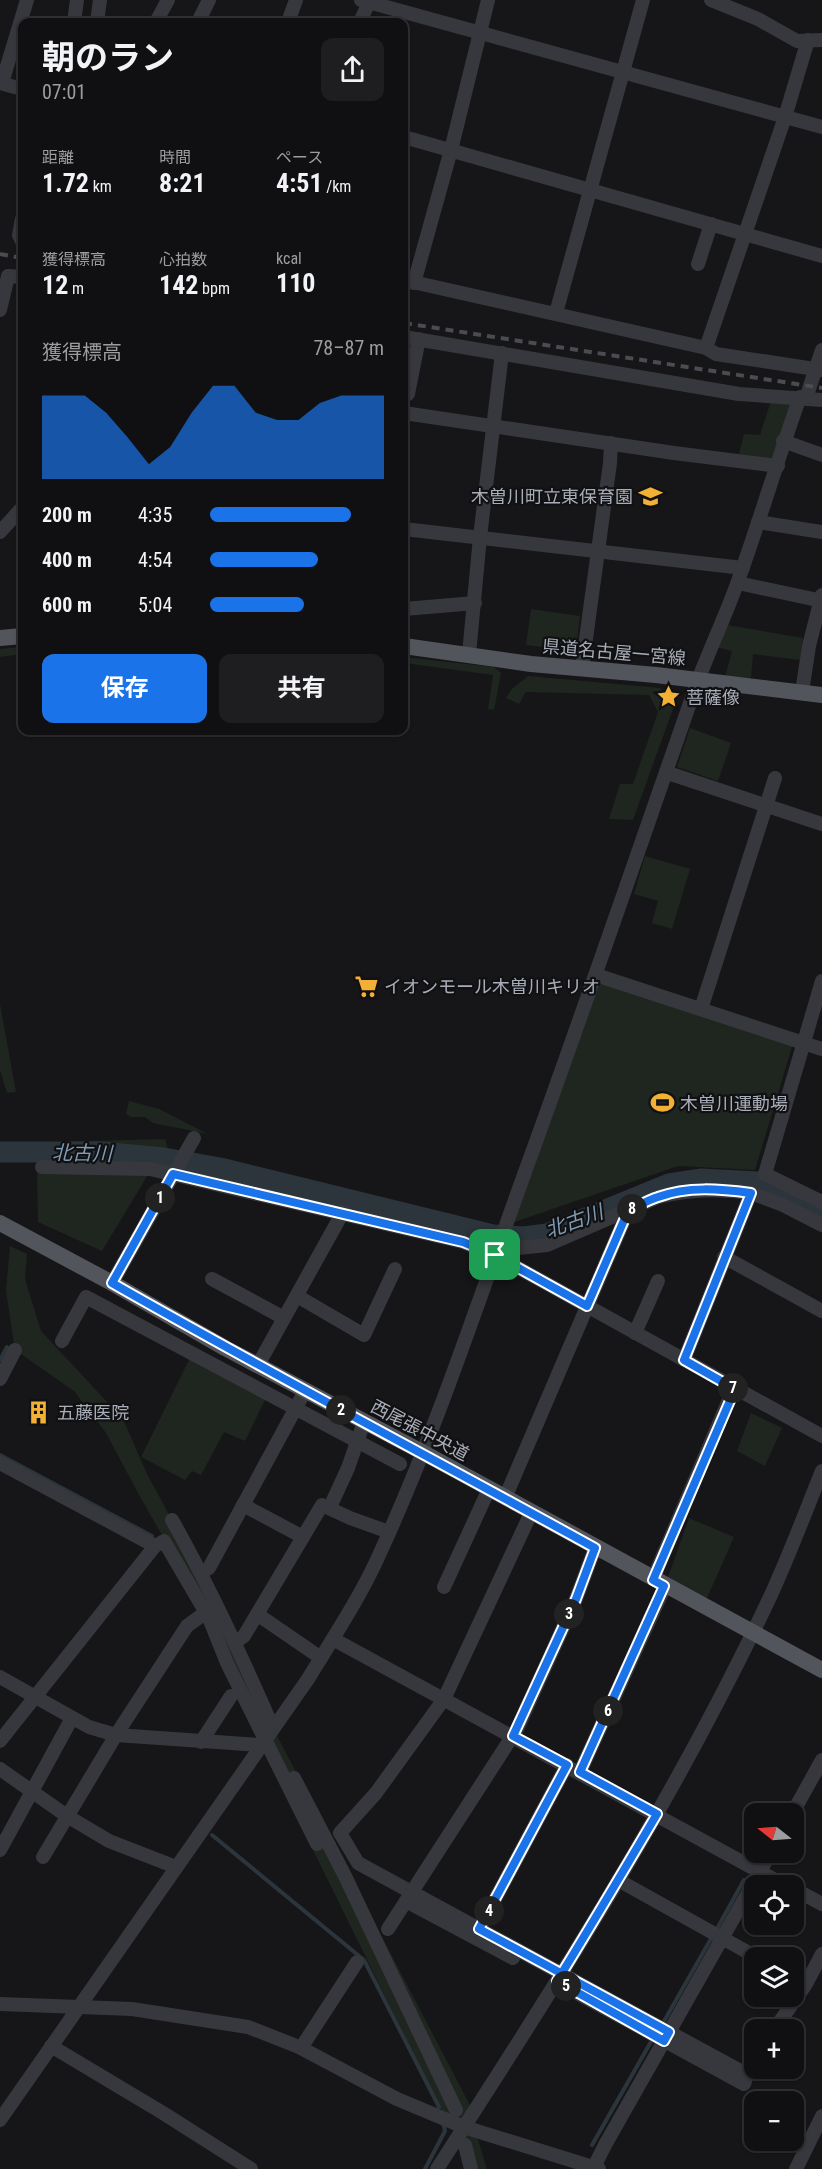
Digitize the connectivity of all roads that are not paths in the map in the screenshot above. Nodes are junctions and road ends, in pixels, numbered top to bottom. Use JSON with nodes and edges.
{"nodes":[{"id":1,"x":27,"y":0,"type":"edge"},
{"id":2,"x":77,"y":0,"type":"edge"},
{"id":3,"x":100,"y":0,"type":"edge"},
{"id":4,"x":168,"y":0,"type":"edge"},
{"id":5,"x":209,"y":0,"type":"edge"},
{"id":6,"x":296,"y":0,"type":"edge"},
{"id":7,"x":488,"y":0,"type":"edge"},
{"id":8,"x":643,"y":0,"type":"edge"},
{"id":9,"x":711,"y":0,"type":"edge"},
{"id":10,"x":365,"y":1,"type":"edge"},
{"id":11,"x":21,"y":18,"type":"edge"},
{"id":12,"x":75,"y":18,"type":"edge"},
{"id":13,"x":98,"y":18,"type":"edge"},
{"id":14,"x":158,"y":18,"type":"edge"},
{"id":15,"x":200,"y":18,"type":"edge"},
{"id":16,"x":289,"y":18,"type":"edge"},
{"id":17,"x":361,"y":18,"type":"edge"},
{"id":18,"x":18,"y":29,"type":"edge"},
{"id":19,"x":481,"y":34,"type":"junction"},
{"id":20,"x":815,"y":40,"type":"edge"},
{"id":21,"x":622,"y":71,"type":"junction"},
{"id":22,"x":1,"y":83,"type":"edge"},
{"id":23,"x":18,"y":88,"type":"edge"},
{"id":24,"x":785,"y":117,"type":"junction"},
{"id":25,"x":822,"y":127,"type":"edge"},
{"id":26,"x":408,"y":138,"type":"edge"},
{"id":27,"x":451,"y":150,"type":"junction"},
{"id":28,"x":589,"y":189,"type":"junction"},
{"id":29,"x":711,"y":224,"type":"junction"},
{"id":30,"x":745,"y":234,"type":"junction"},
{"id":31,"x":822,"y":256,"type":"edge"},
{"id":32,"x":698,"y":264,"type":"dead end"},
{"id":33,"x":18,"y":277,"type":"edge"},
{"id":34,"x":409,"y":281,"type":"edge"},
{"id":35,"x":2,"y":294,"type":"edge"},
{"id":36,"x":0,"y":310,"type":"edge"},
{"id":37,"x":556,"y":313,"type":"junction"},
{"id":38,"x":408,"y":338,"type":"edge"},
{"id":39,"x":418,"y":339,"type":"junction"},
{"id":40,"x":706,"y":348,"type":"junction"},
{"id":41,"x":822,"y":350,"type":"edge"},
{"id":42,"x":502,"y":353,"type":"junction"},
{"id":43,"x":818,"y":369,"type":"edge"},
{"id":44,"x":408,"y":394,"type":"dead end"},
{"id":45,"x":803,"y":398,"type":"junction"},
{"id":46,"x":822,"y":400,"type":"edge"},
{"id":47,"x":408,"y":414,"type":"edge"},
{"id":48,"x":492,"y":426,"type":"junction"},
{"id":49,"x":783,"y":441,"type":"junction"},
{"id":50,"x":611,"y":443,"type":"junction"},
{"id":51,"x":822,"y":455,"type":"edge"},
{"id":52,"x":778,"y":465,"type":"junction"},
{"id":53,"x":18,"y":512,"type":"edge"},
{"id":54,"x":758,"y":522,"type":"junction"},
{"id":55,"x":408,"y":529,"type":"edge"},
{"id":56,"x":0,"y":531,"type":"edge"},
{"id":57,"x":822,"y":532,"type":"edge"},
{"id":58,"x":480,"y":537,"type":"junction"},
{"id":59,"x":598,"y":552,"type":"junction"},
{"id":60,"x":743,"y":568,"type":"junction"},
{"id":61,"x":738,"y":584,"type":"junction"},
{"id":62,"x":822,"y":599,"type":"edge"},
{"id":63,"x":475,"y":603,"type":"junction"},
{"id":64,"x":408,"y":609,"type":"edge"},
{"id":65,"x":18,"y":636,"type":"edge"},
{"id":66,"x":0,"y":638,"type":"edge"},
{"id":67,"x":408,"y":646,"type":"edge"},
{"id":68,"x":469,"y":654,"type":"junction"},
{"id":69,"x":582,"y":668,"type":"junction"},
{"id":70,"x":698,"y":680,"type":"junction"},
{"id":71,"x":802,"y":692,"type":"junction"},
{"id":72,"x":822,"y":695,"type":"edge"},
{"id":73,"x":668,"y":772,"type":"junction"},
{"id":74,"x":775,"y":778,"type":"dead end"},
{"id":75,"x":767,"y":805,"type":"junction"},
{"id":76,"x":822,"y":824,"type":"edge"},
{"id":77,"x":596,"y":975,"type":"junction"},
{"id":78,"x":822,"y":981,"type":"edge"},
{"id":79,"x":701,"y":1010,"type":"junction"},
{"id":80,"x":803,"y":1043,"type":"junction"},
{"id":81,"x":822,"y":1049,"type":"edge"},
{"id":82,"x":194,"y":1138,"type":"dead end"},
{"id":83,"x":42,"y":1167,"type":"dead end"},
{"id":84,"x":174,"y":1172,"type":"junction"},
{"id":85,"x":749,"y":1197,"type":"junction"},
{"id":86,"x":822,"y":1202,"type":"edge"},
{"id":87,"x":655,"y":1207,"type":"dead end"},
{"id":88,"x":628,"y":1211,"type":"junction"},
{"id":89,"x":343,"y":1212,"type":"junction"},
{"id":90,"x":0,"y":1223,"type":"edge"},
{"id":91,"x":822,"y":1225,"type":"edge"},
{"id":92,"x":509,"y":1249,"type":"dead end"},
{"id":93,"x":495,"y":1254,"type":"junction"},
{"id":94,"x":724,"y":1257,"type":"junction"},
{"id":95,"x":395,"y":1269,"type":"dead end"},
{"id":96,"x":212,"y":1279,"type":"dead end"},
{"id":97,"x":658,"y":1281,"type":"dead end"},
{"id":98,"x":112,"y":1283,"type":"junction"},
{"id":99,"x":297,"y":1296,"type":"junction"},
{"id":100,"x":587,"y":1306,"type":"junction"},
{"id":101,"x":822,"y":1311,"type":"edge"},
{"id":102,"x":284,"y":1318,"type":"junction"},
{"id":103,"x":635,"y":1333,"type":"junction"},
{"id":104,"x":62,"y":1341,"type":"dead end"},
{"id":105,"x":225,"y":1348,"type":"junction"},
{"id":106,"x":15,"y":1350,"type":"dead end"},
{"id":107,"x":684,"y":1360,"type":"junction"},
{"id":108,"x":258,"y":1365,"type":"junction"},
{"id":109,"x":215,"y":1366,"type":"junction"},
{"id":110,"x":0,"y":1378,"type":"edge"},
{"id":111,"x":735,"y":1389,"type":"junction"},
{"id":112,"x":305,"y":1391,"type":"junction"},
{"id":113,"x":295,"y":1408,"type":"junction"},
{"id":114,"x":364,"y":1422,"type":"junction"},
{"id":115,"x":822,"y":1436,"type":"edge"},
{"id":116,"x":356,"y":1442,"type":"junction"},
{"id":117,"x":422,"y":1452,"type":"junction"},
{"id":118,"x":0,"y":1462,"type":"edge"},
{"id":119,"x":400,"y":1464,"type":"dead end"},
{"id":120,"x":822,"y":1471,"type":"edge"},
{"id":121,"x":489,"y":1489,"type":"junction"},
{"id":122,"x":505,"y":1498,"type":"junction"},
{"id":123,"x":243,"y":1505,"type":"junction"},
{"id":124,"x":330,"y":1507,"type":"junction"},
{"id":125,"x":531,"y":1513,"type":"junction"},
{"id":126,"x":172,"y":1520,"type":"dead end"},
{"id":127,"x":389,"y":1532,"type":"junction"},
{"id":128,"x":303,"y":1537,"type":"junction"},
{"id":129,"x":155,"y":1546,"type":"junction"},
{"id":130,"x":595,"y":1548,"type":"junction"},
{"id":131,"x":202,"y":1572,"type":"junction"},
{"id":132,"x":659,"y":1583,"type":"junction"},
{"id":133,"x":444,"y":1587,"type":"dead end"},
{"id":134,"x":205,"y":1613,"type":"junction"},
{"id":135,"x":257,"y":1614,"type":"junction"},
{"id":136,"x":752,"y":1634,"type":"junction"},
{"id":137,"x":333,"y":1639,"type":"junction"},
{"id":138,"x":236,"y":1642,"type":"junction"},
{"id":139,"x":321,"y":1658,"type":"junction"},
{"id":140,"x":822,"y":1670,"type":"edge"},
{"id":141,"x":0,"y":1677,"type":"edge"},
{"id":142,"x":231,"y":1696,"type":"dead end"},
{"id":143,"x":35,"y":1697,"type":"junction"},
{"id":144,"x":444,"y":1699,"type":"junction"},
{"id":145,"x":72,"y":1718,"type":"junction"},
{"id":146,"x":116,"y":1735,"type":"junction"},
{"id":147,"x":513,"y":1736,"type":"junction"},
{"id":148,"x":269,"y":1739,"type":"junction"},
{"id":149,"x":0,"y":1741,"type":"edge"},
{"id":150,"x":201,"y":1742,"type":"junction"},
{"id":151,"x":822,"y":1760,"type":"edge"},
{"id":152,"x":567,"y":1765,"type":"junction"},
{"id":153,"x":0,"y":1769,"type":"edge"},
{"id":154,"x":580,"y":1772,"type":"junction"},
{"id":155,"x":30,"y":1791,"type":"junction"},
{"id":156,"x":798,"y":1803,"type":"edge"},
{"id":157,"x":657,"y":1814,"type":"junction"},
{"id":158,"x":67,"y":1816,"type":"junction"},
{"id":159,"x":317,"y":1845,"type":"dead end"},
{"id":160,"x":0,"y":1850,"type":"edge"},
{"id":161,"x":44,"y":1857,"type":"dead end"},
{"id":162,"x":765,"y":1863,"type":"edge"},
{"id":163,"x":176,"y":1868,"type":"junction"},
{"id":164,"x":760,"y":1872,"type":"junction"},
{"id":165,"x":766,"y":1875,"type":"edge"},
{"id":166,"x":618,"y":1880,"type":"junction"},
{"id":167,"x":804,"y":1894,"type":"edge"},
{"id":168,"x":409,"y":1896,"type":"junction"},
{"id":169,"x":822,"y":1904,"type":"edge"},
{"id":170,"x":388,"y":1929,"type":"dead end"},
{"id":171,"x":479,"y":1929,"type":"junction"},
{"id":172,"x":722,"y":1938,"type":"junction"},
{"id":173,"x":744,"y":1950,"type":"edge"},
{"id":174,"x":822,"y":1954,"type":"edge"},
{"id":175,"x":357,"y":1962,"type":"dead end"},
{"id":176,"x":559,"y":1977,"type":"junction"},
{"id":177,"x":806,"y":1984,"type":"joint"},
{"id":178,"x":0,"y":2004,"type":"edge"},
{"id":179,"x":79,"y":2006,"type":"junction"},
{"id":180,"x":782,"y":2019,"type":"edge"},
{"id":181,"x":667,"y":2037,"type":"junction"},
{"id":182,"x":51,"y":2046,"type":"junction"},
{"id":183,"x":302,"y":2048,"type":"junction"},
{"id":184,"x":746,"y":2079,"type":"edge"},
{"id":185,"x":456,"y":2110,"type":"dead end"},
{"id":186,"x":2,"y":2115,"type":"edge"},
{"id":187,"x":822,"y":2116,"type":"edge"},
{"id":188,"x":464,"y":2127,"type":"junction"},
{"id":189,"x":465,"y":2145,"type":"dead end"},
{"id":190,"x":595,"y":2168,"type":"edge"},
{"id":191,"x":251,"y":2169,"type":"edge"},
{"id":192,"x":437,"y":2169,"type":"edge"},
{"id":193,"x":471,"y":2169,"type":"edge"},
{"id":194,"x":796,"y":2169,"type":"edge"}],
"edges":[{"from":1,"to":11,"type":"street"},
{"from":2,"to":12,"type":"street"},
{"from":3,"to":13,"type":"street"},
{"from":4,"to":14,"type":"street"},
{"from":5,"to":15,"type":"street"},
{"from":6,"to":16,"type":"street"},
{"from":7,"to":19,"type":"street"},
{"from":8,"to":21,"type":"street"},
{"from":9,"to":20,"type":"street"},
{"from":10,"to":17,"type":"street"},
{"from":10,"to":19,"type":"street"},
{"from":18,"to":22,"type":"street"},
{"from":19,"to":21,"type":"street"},
{"from":19,"to":27,"type":"street"},
{"from":20,"to":24,"type":"street"},
{"from":21,"to":24,"type":"street"},
{"from":21,"to":28,"type":"street"},
{"from":22,"to":23,"type":"street"},
{"from":24,"to":25,"type":"street"},
{"from":24,"to":30,"type":"street"},
{"from":26,"to":27,"type":"street"},
{"from":27,"to":28,"type":"street"},
{"from":27,"to":34,"type":"street"},
{"from":28,"to":29,"type":"street"},
{"from":28,"to":37,"type":"street"},
{"from":29,"to":30,"type":"street"},
{"from":29,"to":32,"type":"street"},
{"from":30,"to":31,"type":"street"},
{"from":30,"to":40,"type":"street"},
{"from":33,"to":35,"type":"street"},
{"from":34,"to":37,"type":"street"},
{"from":35,"to":36,"type":"street"},
{"from":37,"to":40,"type":"street"},
{"from":38,"to":39,"type":"street"},
{"from":39,"to":42,"type":"street"},
{"from":39,"to":44,"type":"street"},
{"from":40,"to":43,"type":"street"},
{"from":41,"to":43,"type":"street"},
{"from":42,"to":45,"type":"street"},
{"from":42,"to":48,"type":"street"},
{"from":43,"to":45,"type":"street"},
{"from":45,"to":46,"type":"street"},
{"from":45,"to":49,"type":"street"},
{"from":47,"to":48,"type":"street"},
{"from":48,"to":50,"type":"street"},
{"from":48,"to":58,"type":"street"},
{"from":49,"to":51,"type":"street"},
{"from":49,"to":52,"type":"street"},
{"from":50,"to":52,"type":"street"},
{"from":50,"to":59,"type":"street"},
{"from":52,"to":54,"type":"street"},
{"from":53,"to":56,"type":"street"},
{"from":54,"to":57,"type":"street"},
{"from":54,"to":60,"type":"street"},
{"from":55,"to":58,"type":"street"},
{"from":58,"to":59,"type":"street"},
{"from":58,"to":63,"type":"street"},
{"from":59,"to":60,"type":"street"},
{"from":59,"to":69,"type":"street"},
{"from":60,"to":61,"type":"street"},
{"from":61,"to":62,"type":"street"},
{"from":61,"to":70,"type":"street"},
{"from":62,"to":71,"type":"street"},
{"from":63,"to":64,"type":"street"},
{"from":63,"to":68,"type":"street"},
{"from":65,"to":66,"type":"main road"},
{"from":67,"to":68,"type":"main road","name":"県道名古屋一宮線"},
{"from":68,"to":69,"type":"main road","name":"県道名古屋一宮線"},
{"from":69,"to":70,"type":"main road","name":"県道名古屋一宮線"},
{"from":70,"to":71,"type":"main road","name":"県道名古屋一宮線"},
{"from":70,"to":73,"type":"street"},
{"from":71,"to":72,"type":"main road","name":"県道名古屋一宮線"},
{"from":73,"to":75,"type":"street"},
{"from":73,"to":77,"type":"street"},
{"from":74,"to":75,"type":"street"},
{"from":75,"to":76,"type":"street"},
{"from":75,"to":79,"type":"street"},
{"from":77,"to":79,"type":"street"},
{"from":77,"to":93,"type":"street"},
{"from":78,"to":80,"type":"street"},
{"from":79,"to":80,"type":"street"},
{"from":80,"to":81,"type":"street"},
{"from":80,"to":86,"type":"street"},
{"from":82,"to":84,"type":"street"},
{"from":83,"to":84,"type":"street"},
{"from":84,"to":89,"type":"street"},
{"from":84,"to":98,"type":"street"},
{"from":85,"to":87,"type":"street"},
{"from":85,"to":88,"type":"street"},
{"from":85,"to":91,"type":"street"},
{"from":85,"to":94,"type":"street"},
{"from":88,"to":92,"type":"street"},
{"from":88,"to":100,"type":"street"},
{"from":89,"to":93,"type":"street"},
{"from":89,"to":99,"type":"street"},
{"from":90,"to":98,"type":"main road","name":"西尾張中央道"},
{"from":93,"to":100,"type":"street"},
{"from":93,"to":117,"type":"street"},
{"from":94,"to":101,"type":"street"},
{"from":94,"to":107,"type":"street"},
{"from":95,"to":99,"type":"street"},
{"from":96,"to":102,"type":"street"},
{"from":97,"to":103,"type":"street"},
{"from":98,"to":105,"type":"main road","name":"西尾張中央道"},
{"from":99,"to":102,"type":"street"},
{"from":100,"to":103,"type":"street"},
{"from":100,"to":122,"type":"street"},
{"from":102,"to":108,"type":"street"},
{"from":103,"to":107,"type":"street"},
{"from":104,"to":109,"type":"street"},
{"from":105,"to":108,"type":"main road","name":"西尾張中央道"},
{"from":105,"to":109,"type":"street"},
{"from":106,"to":110,"type":"street"},
{"from":107,"to":111,"type":"street"},
{"from":108,"to":112,"type":"main road","name":"西尾張中央道"},
{"from":109,"to":113,"type":"street"},
{"from":111,"to":115,"type":"street"},
{"from":111,"to":132,"type":"street"},
{"from":112,"to":113,"type":"street"},
{"from":112,"to":114,"type":"main road","name":"西尾張中央道"},
{"from":113,"to":116,"type":"street"},
{"from":113,"to":123,"type":"street"},
{"from":114,"to":116,"type":"street"},
{"from":114,"to":117,"type":"main road","name":"西尾張中央道"},
{"from":116,"to":119,"type":"street"},
{"from":116,"to":124,"type":"street"},
{"from":117,"to":121,"type":"main road","name":"西尾張中央道"},
{"from":117,"to":127,"type":"street"},
{"from":118,"to":129,"type":"street"},
{"from":120,"to":136,"type":"street"},
{"from":121,"to":122,"type":"main road","name":"西尾張中央道"},
{"from":121,"to":133,"type":"street"},
{"from":122,"to":125,"type":"main road","name":"西尾張中央道"},
{"from":123,"to":128,"type":"street"},
{"from":123,"to":131,"type":"street"},
{"from":124,"to":127,"type":"street"},
{"from":124,"to":128,"type":"street"},
{"from":125,"to":130,"type":"main road","name":"西尾張中央道"},
{"from":125,"to":144,"type":"street"},
{"from":126,"to":131,"type":"street"},
{"from":127,"to":137,"type":"street"},
{"from":128,"to":135,"type":"street"},
{"from":129,"to":134,"type":"street"},
{"from":129,"to":143,"type":"street"},
{"from":130,"to":132,"type":"main road","name":"西尾張中央道"},
{"from":130,"to":147,"type":"street"},
{"from":131,"to":138,"type":"street"},
{"from":132,"to":136,"type":"main road","name":"西尾張中央道"},
{"from":132,"to":154,"type":"street"},
{"from":134,"to":146,"type":"street"},
{"from":134,"to":148,"type":"street"},
{"from":135,"to":138,"type":"street"},
{"from":135,"to":139,"type":"street"},
{"from":136,"to":140,"type":"main road","name":"西尾張中央道"},
{"from":136,"to":157,"type":"street"},
{"from":137,"to":139,"type":"street"},
{"from":137,"to":144,"type":"street"},
{"from":138,"to":148,"type":"street"},
{"from":139,"to":148,"type":"street"},
{"from":141,"to":143,"type":"street"},
{"from":142,"to":150,"type":"street"},
{"from":143,"to":145,"type":"street"},
{"from":143,"to":149,"type":"street"},
{"from":144,"to":147,"type":"street"},
{"from":144,"to":168,"type":"street"},
{"from":145,"to":146,"type":"street"},
{"from":145,"to":155,"type":"street"},
{"from":146,"to":150,"type":"street"},
{"from":146,"to":158,"type":"street"},
{"from":147,"to":152,"type":"street"},
{"from":147,"to":168,"type":"street"},
{"from":148,"to":150,"type":"street"},
{"from":148,"to":159,"type":"street"},
{"from":148,"to":163,"type":"street"},
{"from":148,"to":185,"type":"street"},
{"from":151,"to":156,"type":"street"},
{"from":152,"to":154,"type":"street"},
{"from":152,"to":171,"type":"street"},
{"from":153,"to":155,"type":"street"},
{"from":154,"to":157,"type":"street"},
{"from":155,"to":158,"type":"street"},
{"from":155,"to":160,"type":"street"},
{"from":157,"to":164,"type":"street"},
{"from":157,"to":166,"type":"street"},
{"from":158,"to":161,"type":"street"},
{"from":158,"to":163,"type":"street"},
{"from":162,"to":164,"type":"street"},
{"from":163,"to":179,"type":"street"},
{"from":164,"to":165,"type":"street"},
{"from":164,"to":172,"type":"street"},
{"from":166,"to":172,"type":"street"},
{"from":166,"to":176,"type":"street"},
{"from":167,"to":169,"type":"street"},
{"from":168,"to":170,"type":"street"},
{"from":168,"to":171,"type":"street"},
{"from":168,"to":176,"type":"street"},
{"from":171,"to":176,"type":"street"},
{"from":172,"to":173,"type":"street"},
{"from":172,"to":181,"type":"street"},
{"from":174,"to":177,"type":"street"},
{"from":175,"to":183,"type":"street"},
{"from":176,"to":181,"type":"street"},
{"from":176,"to":188,"type":"street"},
{"from":177,"to":180,"type":"street"},
{"from":178,"to":179,"type":"street"},
{"from":179,"to":182,"type":"street"},
{"from":179,"to":183,"type":"street"},
{"from":181,"to":184,"type":"street"},
{"from":181,"to":190,"type":"street"},
{"from":182,"to":186,"type":"street"},
{"from":182,"to":191,"type":"street"},
{"from":183,"to":188,"type":"street"},
{"from":187,"to":194,"type":"street"},
{"from":188,"to":190,"type":"street"},
{"from":188,"to":192,"type":"street"},
{"from":189,"to":193,"type":"street"}]}
